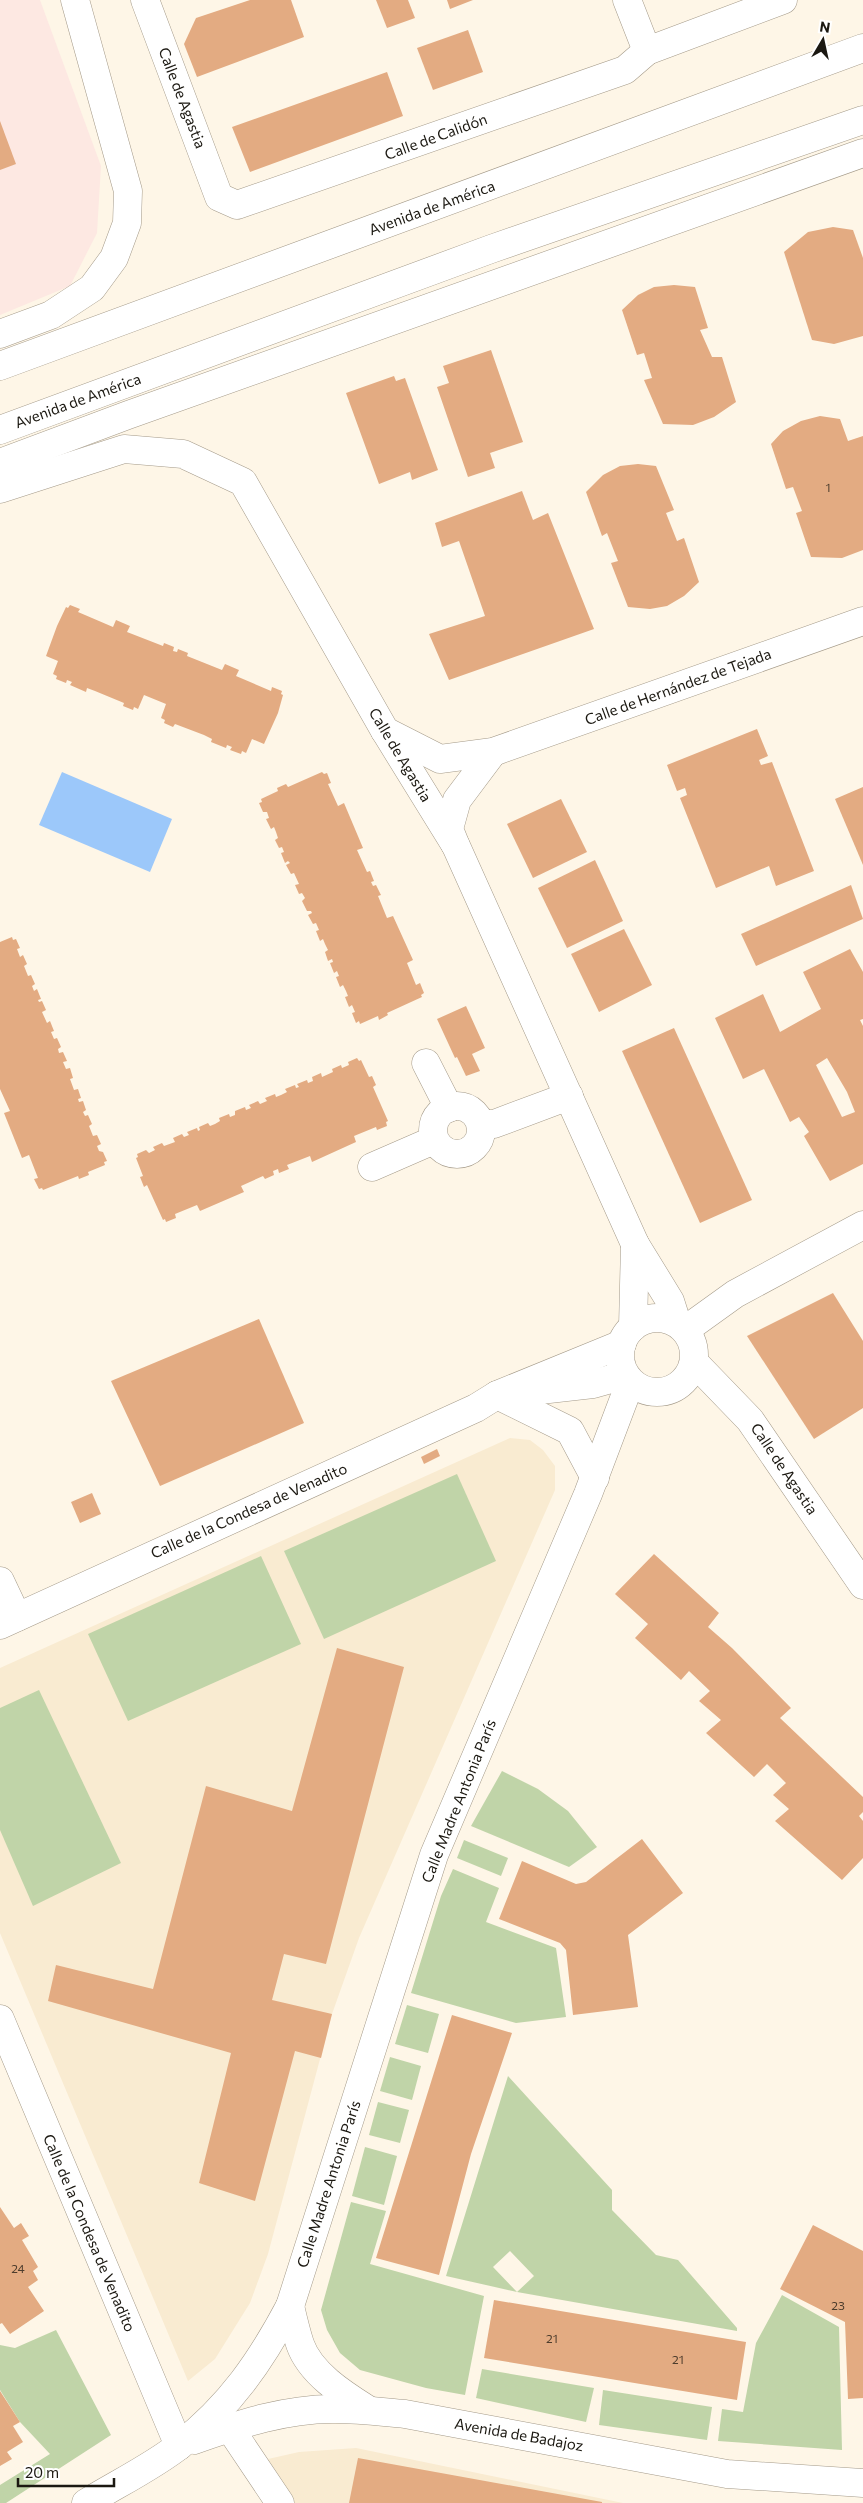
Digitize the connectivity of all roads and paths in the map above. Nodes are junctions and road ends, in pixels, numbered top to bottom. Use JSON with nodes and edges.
{"nodes":[{"id":1,"x":75,"y":0,"type":"edge"},
{"id":2,"x":145,"y":0,"type":"edge"},
{"id":3,"x":627,"y":0,"type":"edge"},
{"id":4,"x":783,"y":0,"type":"edge"},
{"id":5,"x":863,"y":48,"type":"edge"},
{"id":6,"x":647,"y":51,"type":"junction"},
{"id":7,"x":863,"y":120,"type":"edge"},
{"id":8,"x":863,"y":153,"type":"edge"},
{"id":9,"x":219,"y":197,"type":"joint"},
{"id":10,"x":0,"y":334,"type":"edge"},
{"id":11,"x":0,"y":366,"type":"edge"},
{"id":12,"x":0,"y":430,"type":"edge"},
{"id":13,"x":0,"y":463,"type":"edge"},
{"id":14,"x":0,"y":489,"type":"edge"},
{"id":15,"x":863,"y":621,"type":"edge"},
{"id":16,"x":385,"y":731,"type":"junction"},
{"id":17,"x":493,"y":752,"type":"junction"},
{"id":18,"x":456,"y":846,"type":"junction"},
{"id":19,"x":426,"y":1062,"type":"dead end"},
{"id":20,"x":569,"y":1096,"type":"junction"},
{"id":21,"x":449,"y":1108,"type":"junction"},
{"id":22,"x":487,"y":1124,"type":"junction"},
{"id":23,"x":434,"y":1140,"type":"junction"},
{"id":24,"x":372,"y":1167,"type":"dead end"},
{"id":25,"x":863,"y":1225,"type":"edge"},
{"id":26,"x":634,"y":1244,"type":"junction"},
{"id":27,"x":681,"y":1326,"type":"junction"},
{"id":28,"x":628,"y":1336,"type":"junction"},
{"id":29,"x":694,"y":1362,"type":"junction"},
{"id":30,"x":628,"y":1379,"type":"junction"},
{"id":31,"x":497,"y":1395,"type":"junction"},
{"id":32,"x":595,"y":1478,"type":"junction"},
{"id":33,"x":0,"y":1581,"type":"edge"},
{"id":34,"x":863,"y":1585,"type":"edge"},
{"id":35,"x":8,"y":1621,"type":"edge"},
{"id":36,"x":0,"y":2019,"type":"edge"},
{"id":37,"x":293,"y":2296,"type":"junction"},
{"id":38,"x":368,"y":2410,"type":"junction"},
{"id":39,"x":229,"y":2427,"type":"junction"},
{"id":40,"x":179,"y":2446,"type":"junction"},
{"id":41,"x":863,"y":2483,"type":"edge"},
{"id":42,"x":86,"y":2503,"type":"edge"},
{"id":43,"x":280,"y":2503,"type":"edge"}],
"edges":[{"from":1,"to":10,"type":"main road"},
{"from":2,"to":9,"type":"main road","name":"Calle de Agastia"},
{"from":3,"to":6,"type":"main road"},
{"from":4,"to":6,"type":"main road","name":"Calle de Calidón"},
{"from":5,"to":11,"type":"main road","name":"Avenida de América"},
{"from":6,"to":9,"type":"main road","name":"Calle de Calidón"},
{"from":7,"to":12,"type":"main road","name":"Avenida de América"},
{"from":8,"to":13,"type":"main road"},
{"from":14,"to":16,"type":"main road","name":"Calle de Agastia"},
{"from":15,"to":17,"type":"main road","name":"Calle de Hernández de Tejada"},
{"from":16,"to":17,"type":"main road","name":"Calle de Hernández de Tejada"},
{"from":16,"to":18,"type":"main road","name":"Calle de Agastia"},
{"from":17,"to":18,"type":"main road"},
{"from":18,"to":20,"type":"main road","name":"Calle de Agastia"},
{"from":19,"to":21,"type":"main road"},
{"from":20,"to":22,"type":"main road"},
{"from":20,"to":26,"type":"main road","name":"Calle de Agastia"},
{"from":21,"to":22,"type":"main road"},
{"from":21,"to":23,"type":"main road"},
{"from":22,"to":23,"type":"main road"},
{"from":23,"to":24,"type":"main road"},
{"from":25,"to":27,"type":"main road"},
{"from":26,"to":27,"type":"main road","name":"Calle de Agastia"},
{"from":26,"to":28,"type":"main road","name":"Calle de Agastia"},
{"from":27,"to":28,"type":"main road"},
{"from":27,"to":29,"type":"main road"},
{"from":28,"to":30,"type":"main road"},
{"from":28,"to":31,"type":"main road","name":"Calle de la Condesa de Venadito"},
{"from":29,"to":30,"type":"main road"},
{"from":29,"to":34,"type":"main road","name":"Calle de Agastia"},
{"from":30,"to":31,"type":"main road","name":"Calle de la Condesa de Venadito"},
{"from":30,"to":32,"type":"main road","name":"Calle Madre Antonia París"},
{"from":31,"to":32,"type":"main road"},
{"from":31,"to":35,"type":"main road","name":"Calle de la Condesa de Venadito"},
{"from":32,"to":37,"type":"main road","name":"Calle Madre Antonia París"},
{"from":33,"to":35,"type":"main road"},
{"from":36,"to":40,"type":"main road","name":"Calle de la Condesa de Venadito"},
{"from":37,"to":38,"type":"main road"},
{"from":37,"to":40,"type":"main road","name":"Avenida de Badajoz"},
{"from":38,"to":39,"type":"main road","name":"Avenida de Badajoz"},
{"from":38,"to":41,"type":"main road","name":"Avenida de Badajoz"},
{"from":39,"to":40,"type":"main road","name":"Avenida de Badajoz"},
{"from":39,"to":43,"type":"main road"},
{"from":40,"to":42,"type":"main road","name":"Avenida de Badajoz"}]}
